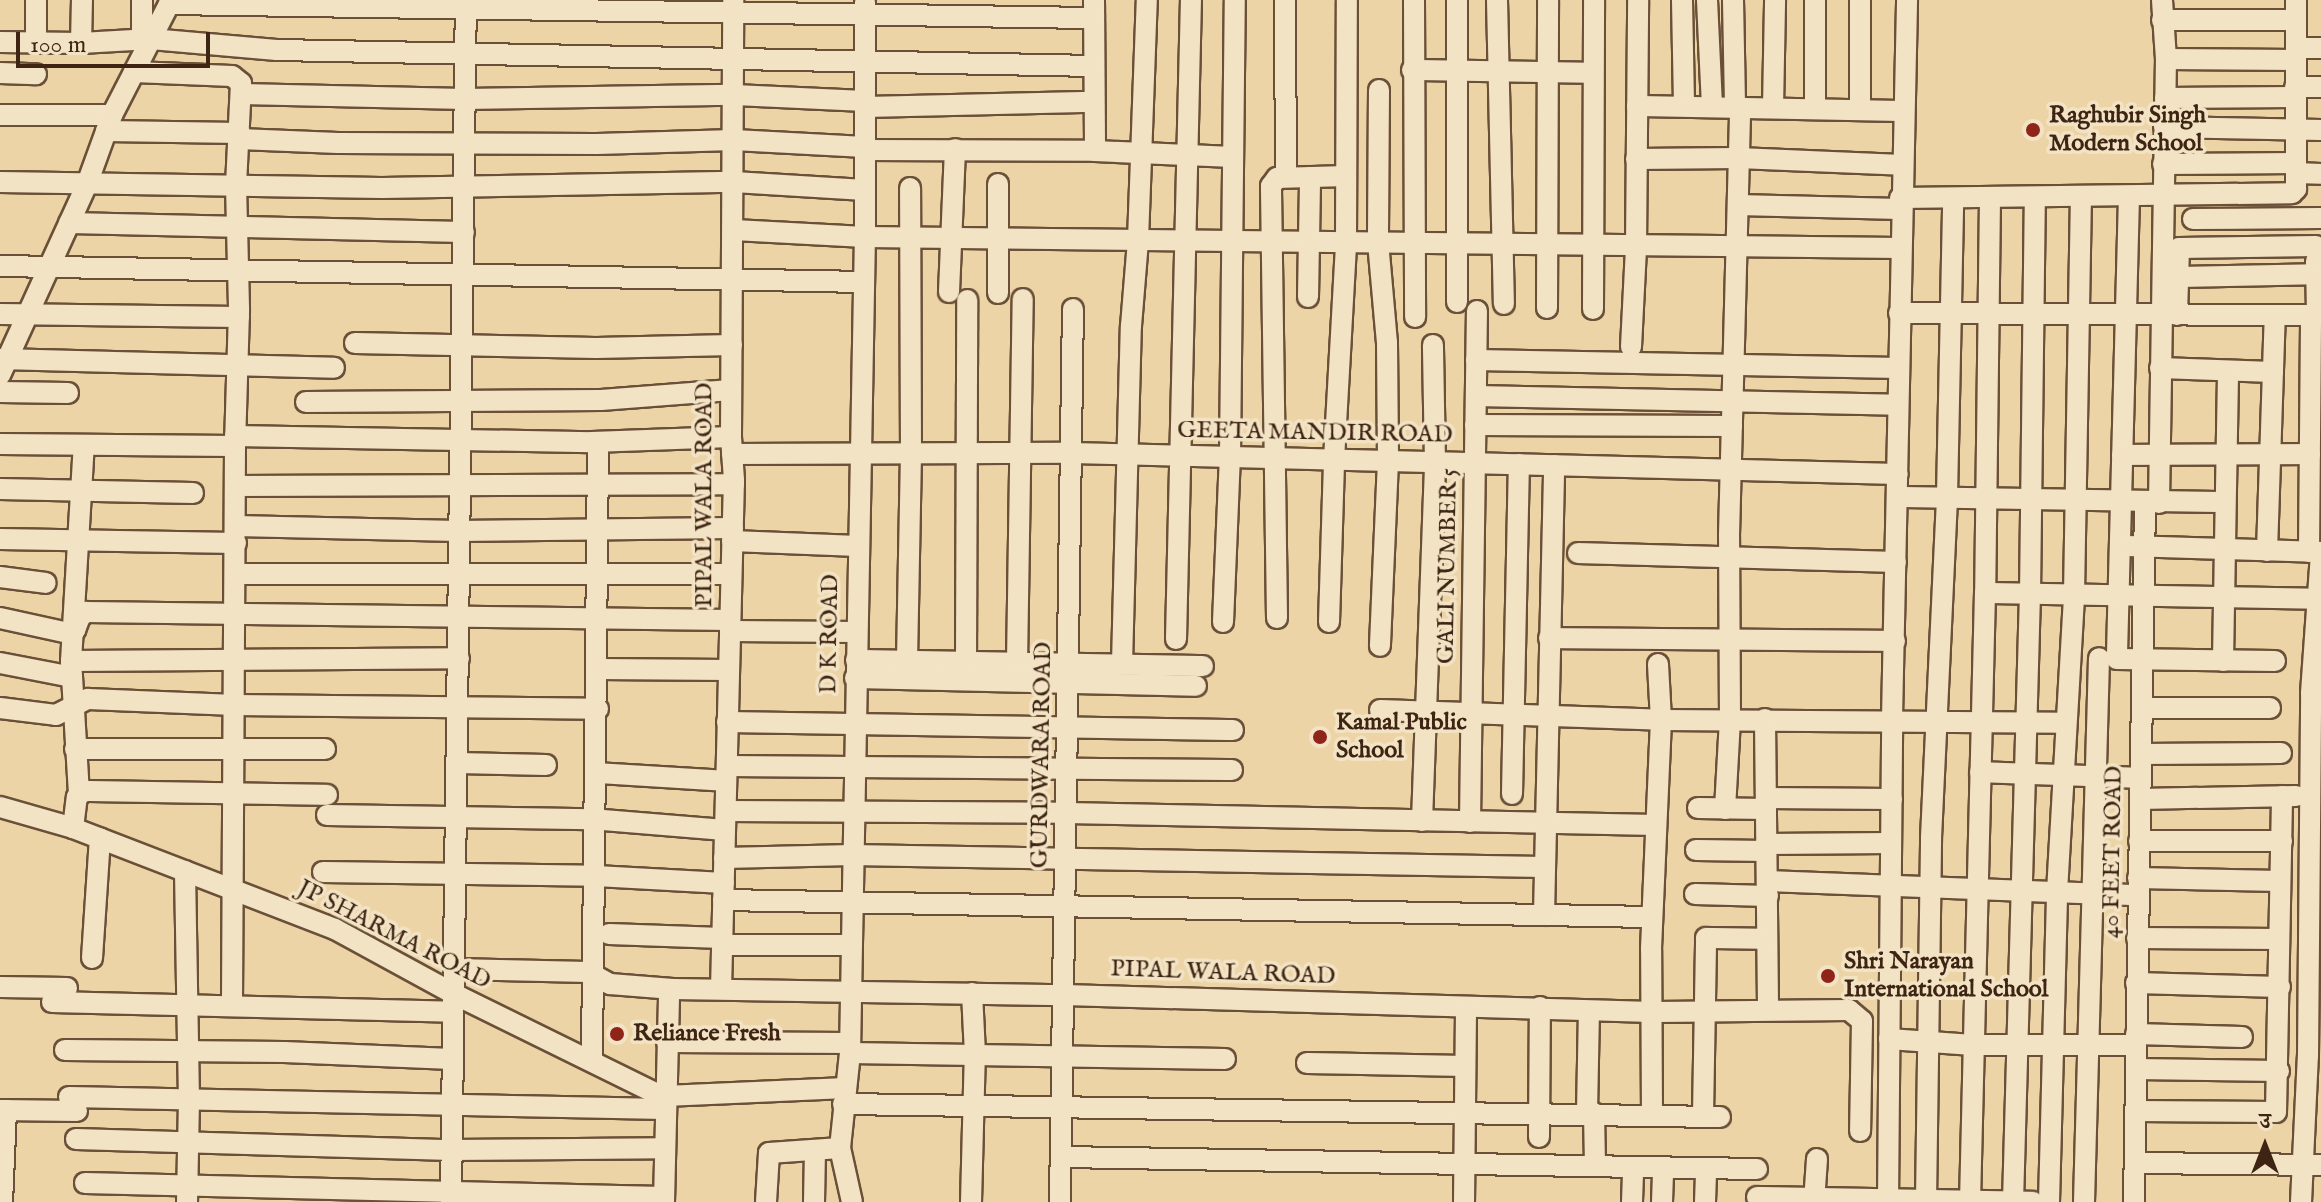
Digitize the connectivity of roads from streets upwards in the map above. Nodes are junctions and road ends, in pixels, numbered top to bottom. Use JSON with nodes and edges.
{"nodes":[{"id":1,"x":36,"y":0,"type":"edge"},
{"id":2,"x":82,"y":0,"type":"edge"},
{"id":3,"x":142,"y":0,"type":"edge"},
{"id":4,"x":1147,"y":0,"type":"edge"},
{"id":5,"x":1191,"y":0,"type":"edge"},
{"id":6,"x":1235,"y":0,"type":"edge"},
{"id":7,"x":1285,"y":0,"type":"edge"},
{"id":8,"x":1347,"y":0,"type":"edge"},
{"id":9,"x":1414,"y":0,"type":"edge"},
{"id":10,"x":1457,"y":0,"type":"edge"},
{"id":11,"x":1497,"y":0,"type":"edge"},
{"id":12,"x":1548,"y":0,"type":"edge"},
{"id":13,"x":1594,"y":0,"type":"edge"},
{"id":14,"x":1638,"y":0,"type":"edge"},
{"id":15,"x":1682,"y":0,"type":"edge"},
{"id":16,"x":1707,"y":0,"type":"edge"},
{"id":17,"x":1733,"y":0,"type":"edge"},
{"id":18,"x":1775,"y":0,"type":"edge"},
{"id":19,"x":1815,"y":0,"type":"edge"},
{"id":20,"x":1860,"y":0,"type":"edge"},
{"id":21,"x":1907,"y":0,"type":"edge"},
{"id":22,"x":170,"y":2,"type":"edge"},
{"id":23,"x":466,"y":5,"type":"edge"},
{"id":24,"x":733,"y":5,"type":"edge"},
{"id":25,"x":865,"y":7,"type":"edge"},
{"id":26,"x":1094,"y":9,"type":"edge"},
{"id":27,"x":2162,"y":10,"type":"edge"},
{"id":28,"x":2296,"y":10,"type":"edge"},
{"id":29,"x":147,"y":40,"type":"junction"},
{"id":30,"x":0,"y":42,"type":"edge"},
{"id":31,"x":36,"y":42,"type":"junction"},
{"id":32,"x":81,"y":43,"type":"junction"},
{"id":33,"x":2321,"y":48,"type":"edge"},
{"id":34,"x":465,"y":54,"type":"junction"},
{"id":35,"x":2296,"y":54,"type":"junction"},
{"id":36,"x":732,"y":57,"type":"junction"},
{"id":37,"x":2166,"y":59,"type":"junction"},
{"id":38,"x":865,"y":61,"type":"junction"},
{"id":39,"x":1094,"y":66,"type":"junction"},
{"id":40,"x":1458,"y":69,"type":"junction"},
{"id":41,"x":1412,"y":70,"type":"junction"},
{"id":42,"x":1499,"y":71,"type":"junction"},
{"id":43,"x":134,"y":72,"type":"junction"},
{"id":44,"x":1548,"y":72,"type":"junction"},
{"id":45,"x":0,"y":73,"type":"edge"},
{"id":46,"x":1593,"y":73,"type":"junction"},
{"id":47,"x":36,"y":74,"type":"dead end"},
{"id":48,"x":2321,"y":87,"type":"edge"},
{"id":49,"x":1379,"y":90,"type":"dead end"},
{"id":50,"x":2295,"y":92,"type":"junction"},
{"id":51,"x":241,"y":94,"type":"junction"},
{"id":52,"x":733,"y":95,"type":"junction"},
{"id":53,"x":2165,"y":98,"type":"junction"},
{"id":54,"x":465,"y":99,"type":"junction"},
{"id":55,"x":1094,"y":102,"type":"junction"},
{"id":56,"x":865,"y":104,"type":"junction"},
{"id":57,"x":1637,"y":106,"type":"junction"},
{"id":58,"x":1684,"y":106,"type":"junction"},
{"id":59,"x":1712,"y":107,"type":"junction"},
{"id":60,"x":1738,"y":107,"type":"junction"},
{"id":61,"x":1773,"y":108,"type":"junction"},
{"id":62,"x":1815,"y":109,"type":"junction"},
{"id":63,"x":1860,"y":109,"type":"junction"},
{"id":64,"x":1904,"y":111,"type":"junction"},
{"id":65,"x":0,"y":115,"type":"edge"},
{"id":66,"x":109,"y":123,"type":"junction"},
{"id":67,"x":2164,"y":127,"type":"junction"},
{"id":68,"x":2295,"y":130,"type":"junction"},
{"id":69,"x":2321,"y":130,"type":"edge"},
{"id":70,"x":240,"y":136,"type":"junction"},
{"id":71,"x":734,"y":140,"type":"junction"},
{"id":72,"x":466,"y":143,"type":"junction"},
{"id":73,"x":865,"y":148,"type":"junction"},
{"id":74,"x":955,"y":149,"type":"junction"},
{"id":75,"x":1095,"y":151,"type":"junction"},
{"id":76,"x":1142,"y":154,"type":"junction"},
{"id":77,"x":1189,"y":156,"type":"junction"},
{"id":78,"x":1233,"y":157,"type":"junction"},
{"id":79,"x":1738,"y":158,"type":"junction"},
{"id":80,"x":1636,"y":159,"type":"junction"},
{"id":81,"x":2163,"y":164,"type":"junction"},
{"id":82,"x":1902,"y":165,"type":"junction"},
{"id":83,"x":2296,"y":168,"type":"junction"},
{"id":84,"x":2321,"y":174,"type":"edge"},
{"id":85,"x":1346,"y":176,"type":"junction"},
{"id":86,"x":1286,"y":177,"type":"junction"},
{"id":87,"x":1310,"y":177,"type":"junction"},
{"id":88,"x":0,"y":182,"type":"edge"},
{"id":89,"x":734,"y":182,"type":"junction"},
{"id":90,"x":87,"y":184,"type":"junction"},
{"id":91,"x":998,"y":184,"type":"dead end"},
{"id":92,"x":236,"y":185,"type":"junction"},
{"id":93,"x":465,"y":187,"type":"junction"},
{"id":94,"x":910,"y":188,"type":"dead end"},
{"id":95,"x":865,"y":190,"type":"junction"},
{"id":96,"x":2129,"y":196,"type":"junction"},
{"id":97,"x":2162,"y":196,"type":"junction"},
{"id":98,"x":2035,"y":197,"type":"junction"},
{"id":99,"x":2081,"y":197,"type":"junction"},
{"id":100,"x":1953,"y":198,"type":"junction"},
{"id":101,"x":1990,"y":198,"type":"junction"},
{"id":102,"x":1900,"y":204,"type":"junction"},
{"id":103,"x":1738,"y":205,"type":"junction"},
{"id":104,"x":2318,"y":218,"type":"edge"},
{"id":105,"x":2193,"y":219,"type":"dead end"},
{"id":106,"x":69,"y":223,"type":"junction"},
{"id":107,"x":237,"y":229,"type":"junction"},
{"id":108,"x":734,"y":230,"type":"junction"},
{"id":109,"x":464,"y":232,"type":"junction"},
{"id":110,"x":865,"y":237,"type":"junction"},
{"id":111,"x":909,"y":237,"type":"junction"},
{"id":112,"x":951,"y":238,"type":"junction"},
{"id":113,"x":998,"y":238,"type":"junction"},
{"id":114,"x":1138,"y":240,"type":"junction"},
{"id":115,"x":1185,"y":242,"type":"junction"},
{"id":116,"x":1378,"y":242,"type":"junction"},
{"id":117,"x":1230,"y":243,"type":"junction"},
{"id":118,"x":1274,"y":243,"type":"junction"},
{"id":119,"x":1309,"y":243,"type":"junction"},
{"id":120,"x":1346,"y":243,"type":"junction"},
{"id":121,"x":1413,"y":243,"type":"junction"},
{"id":122,"x":1457,"y":243,"type":"junction"},
{"id":123,"x":1504,"y":244,"type":"junction"},
{"id":124,"x":1549,"y":245,"type":"junction"},
{"id":125,"x":1592,"y":246,"type":"junction"},
{"id":126,"x":2316,"y":246,"type":"junction"},
{"id":127,"x":1636,"y":247,"type":"junction"},
{"id":128,"x":1900,"y":248,"type":"junction"},
{"id":129,"x":1737,"y":249,"type":"junction"},
{"id":130,"x":0,"y":266,"type":"edge"},
{"id":131,"x":47,"y":268,"type":"junction"},
{"id":132,"x":238,"y":273,"type":"junction"},
{"id":133,"x":463,"y":274,"type":"junction"},
{"id":134,"x":2316,"y":274,"type":"junction"},
{"id":135,"x":2177,"y":277,"type":"junction"},
{"id":136,"x":733,"y":280,"type":"junction"},
{"id":137,"x":864,"y":282,"type":"junction"},
{"id":138,"x":998,"y":293,"type":"dead end"},
{"id":139,"x":1308,"y":297,"type":"dead end"},
{"id":140,"x":1023,"y":299,"type":"dead end"},
{"id":141,"x":1457,"y":302,"type":"dead end"},
{"id":142,"x":1504,"y":304,"type":"dead end"},
{"id":143,"x":1547,"y":308,"type":"dead end"},
{"id":144,"x":1073,"y":309,"type":"dead end"},
{"id":145,"x":1593,"y":309,"type":"dead end"},
{"id":146,"x":1477,"y":311,"type":"dead end"},
{"id":147,"x":28,"y":313,"type":"junction"},
{"id":148,"x":1899,"y":313,"type":"junction"},
{"id":149,"x":1949,"y":313,"type":"junction"},
{"id":150,"x":1989,"y":313,"type":"junction"},
{"id":151,"x":0,"y":314,"type":"edge"},
{"id":152,"x":2033,"y":314,"type":"junction"},
{"id":153,"x":2079,"y":315,"type":"junction"},
{"id":154,"x":2126,"y":315,"type":"junction"},
{"id":155,"x":2169,"y":315,"type":"junction"},
{"id":156,"x":2275,"y":315,"type":"junction"},
{"id":157,"x":2316,"y":315,"type":"edge"},
{"id":158,"x":239,"y":317,"type":"junction"},
{"id":159,"x":1415,"y":317,"type":"dead end"},
{"id":160,"x":355,"y":343,"type":"dead end"},
{"id":161,"x":461,"y":345,"type":"junction"},
{"id":162,"x":732,"y":345,"type":"junction"},
{"id":163,"x":1433,"y":345,"type":"dead end"},
{"id":164,"x":1631,"y":347,"type":"dead end"},
{"id":165,"x":1476,"y":360,"type":"junction"},
{"id":166,"x":1735,"y":364,"type":"junction"},
{"id":167,"x":3,"y":365,"type":"edge"},
{"id":168,"x":237,"y":368,"type":"junction"},
{"id":169,"x":334,"y":368,"type":"dead end"},
{"id":170,"x":1899,"y":368,"type":"junction"},
{"id":171,"x":2160,"y":368,"type":"junction"},
{"id":172,"x":2228,"y":371,"type":"junction"},
{"id":173,"x":2273,"y":372,"type":"junction"},
{"id":174,"x":731,"y":390,"type":"junction"},
{"id":175,"x":0,"y":392,"type":"edge"},
{"id":176,"x":68,"y":393,"type":"dead end"},
{"id":177,"x":1476,"y":396,"type":"junction"},
{"id":178,"x":306,"y":402,"type":"dead end"},
{"id":179,"x":460,"y":402,"type":"junction"},
{"id":180,"x":1734,"y":403,"type":"junction"},
{"id":181,"x":1898,"y":405,"type":"junction"},
{"id":182,"x":1475,"y":425,"type":"junction"},
{"id":183,"x":1732,"y":426,"type":"junction"},
{"id":184,"x":459,"y":439,"type":"junction"},
{"id":185,"x":235,"y":441,"type":"junction"},
{"id":186,"x":598,"y":442,"type":"junction"},
{"id":187,"x":0,"y":444,"type":"edge"},
{"id":188,"x":84,"y":445,"type":"junction"},
{"id":189,"x":731,"y":446,"type":"junction"},
{"id":190,"x":1021,"y":453,"type":"junction"},
{"id":191,"x":1072,"y":453,"type":"junction"},
{"id":192,"x":860,"y":454,"type":"junction"},
{"id":193,"x":911,"y":454,"type":"junction"},
{"id":194,"x":966,"y":454,"type":"junction"},
{"id":195,"x":2158,"y":454,"type":"junction"},
{"id":196,"x":2225,"y":454,"type":"junction"},
{"id":197,"x":2271,"y":454,"type":"junction"},
{"id":198,"x":2310,"y":454,"type":"junction"},
{"id":199,"x":1129,"y":455,"type":"junction"},
{"id":200,"x":2122,"y":455,"type":"junction"},
{"id":201,"x":1179,"y":456,"type":"junction"},
{"id":202,"x":1230,"y":457,"type":"junction"},
{"id":203,"x":1277,"y":458,"type":"junction"},
{"id":204,"x":1334,"y":460,"type":"junction"},
{"id":205,"x":1388,"y":461,"type":"junction"},
{"id":206,"x":1435,"y":463,"type":"junction"},
{"id":207,"x":1476,"y":463,"type":"junction"},
{"id":208,"x":1519,"y":464,"type":"junction"},
{"id":209,"x":1554,"y":465,"type":"junction"},
{"id":210,"x":1731,"y":469,"type":"junction"},
{"id":211,"x":1898,"y":474,"type":"junction"},
{"id":212,"x":599,"y":484,"type":"junction"},
{"id":213,"x":734,"y":484,"type":"junction"},
{"id":214,"x":235,"y":486,"type":"junction"},
{"id":215,"x":459,"y":486,"type":"junction"},
{"id":216,"x":0,"y":489,"type":"edge"},
{"id":217,"x":80,"y":490,"type":"junction"},
{"id":218,"x":193,"y":493,"type":"dead end"},
{"id":219,"x":1947,"y":496,"type":"junction"},
{"id":220,"x":1897,"y":497,"type":"junction"},
{"id":221,"x":1986,"y":498,"type":"junction"},
{"id":222,"x":2030,"y":499,"type":"junction"},
{"id":223,"x":2074,"y":501,"type":"junction"},
{"id":224,"x":2121,"y":502,"type":"junction"},
{"id":225,"x":2224,"y":502,"type":"junction"},
{"id":226,"x":2152,"y":503,"type":"junction"},
{"id":227,"x":599,"y":528,"type":"junction"},
{"id":228,"x":458,"y":531,"type":"junction"},
{"id":229,"x":236,"y":534,"type":"junction"},
{"id":230,"x":732,"y":535,"type":"junction"},
{"id":231,"x":0,"y":539,"type":"edge"},
{"id":232,"x":80,"y":540,"type":"junction"},
{"id":233,"x":858,"y":546,"type":"junction"},
{"id":234,"x":2118,"y":546,"type":"junction"},
{"id":235,"x":2142,"y":547,"type":"junction"},
{"id":236,"x":2222,"y":551,"type":"junction"},
{"id":237,"x":2267,"y":551,"type":"junction"},
{"id":238,"x":2317,"y":552,"type":"edge"},
{"id":239,"x":1578,"y":553,"type":"dead end"},
{"id":240,"x":1730,"y":558,"type":"junction"},
{"id":241,"x":1896,"y":562,"type":"junction"},
{"id":242,"x":598,"y":572,"type":"junction"},
{"id":243,"x":236,"y":574,"type":"junction"},
{"id":244,"x":457,"y":574,"type":"junction"},
{"id":245,"x":731,"y":574,"type":"junction"},
{"id":246,"x":0,"y":577,"type":"edge"},
{"id":247,"x":46,"y":583,"type":"dead end"},
{"id":248,"x":1985,"y":593,"type":"junction"},
{"id":249,"x":2030,"y":595,"type":"junction"},
{"id":250,"x":2074,"y":595,"type":"junction"},
{"id":251,"x":2117,"y":596,"type":"junction"},
{"id":252,"x":2143,"y":596,"type":"junction"},
{"id":253,"x":2224,"y":598,"type":"junction"},
{"id":254,"x":2320,"y":599,"type":"edge"},
{"id":255,"x":236,"y":616,"type":"junction"},
{"id":256,"x":0,"y":618,"type":"edge"},
{"id":257,"x":1277,"y":618,"type":"dead end"},
{"id":258,"x":599,"y":619,"type":"junction"},
{"id":259,"x":458,"y":620,"type":"junction"},
{"id":260,"x":1223,"y":622,"type":"dead end"},
{"id":261,"x":1329,"y":622,"type":"dead end"},
{"id":262,"x":730,"y":626,"type":"junction"},
{"id":263,"x":73,"y":632,"type":"junction"},
{"id":264,"x":856,"y":632,"type":"junction"},
{"id":265,"x":1549,"y":638,"type":"junction"},
{"id":266,"x":1176,"y":639,"type":"dead end"},
{"id":267,"x":1731,"y":641,"type":"junction"},
{"id":268,"x":1895,"y":641,"type":"junction"},
{"id":269,"x":1380,"y":646,"type":"dead end"},
{"id":270,"x":459,"y":658,"type":"junction"},
{"id":271,"x":2099,"y":658,"type":"dead end"},
{"id":272,"x":236,"y":660,"type":"junction"},
{"id":273,"x":907,"y":661,"type":"junction"},
{"id":274,"x":2143,"y":661,"type":"junction"},
{"id":275,"x":2223,"y":661,"type":"junction"},
{"id":276,"x":2275,"y":661,"type":"dead end"},
{"id":277,"x":966,"y":662,"type":"junction"},
{"id":278,"x":0,"y":663,"type":"edge"},
{"id":279,"x":1017,"y":663,"type":"junction"},
{"id":280,"x":1122,"y":664,"type":"junction"},
{"id":281,"x":1658,"y":664,"type":"dead end"},
{"id":282,"x":71,"y":669,"type":"junction"},
{"id":283,"x":598,"y":669,"type":"junction"},
{"id":284,"x":855,"y":669,"type":"junction"},
{"id":285,"x":729,"y":670,"type":"junction"},
{"id":286,"x":1069,"y":672,"type":"junction"},
{"id":287,"x":74,"y":704,"type":"junction"},
{"id":288,"x":235,"y":705,"type":"junction"},
{"id":289,"x":459,"y":707,"type":"junction"},
{"id":290,"x":0,"y":708,"type":"edge"},
{"id":291,"x":2142,"y":708,"type":"junction"},
{"id":292,"x":2270,"y":708,"type":"dead end"},
{"id":293,"x":598,"y":709,"type":"junction"},
{"id":294,"x":1380,"y":710,"type":"dead end"},
{"id":295,"x":1427,"y":712,"type":"junction"},
{"id":296,"x":1472,"y":714,"type":"junction"},
{"id":297,"x":1515,"y":716,"type":"junction"},
{"id":298,"x":1547,"y":717,"type":"junction"},
{"id":299,"x":1730,"y":719,"type":"junction"},
{"id":300,"x":1765,"y":719,"type":"junction"},
{"id":301,"x":1892,"y":719,"type":"junction"},
{"id":302,"x":1982,"y":719,"type":"junction"},
{"id":303,"x":1661,"y":720,"type":"junction"},
{"id":304,"x":1936,"y":720,"type":"junction"},
{"id":305,"x":854,"y":721,"type":"junction"},
{"id":306,"x":727,"y":722,"type":"junction"},
{"id":307,"x":2025,"y":722,"type":"junction"},
{"id":308,"x":2065,"y":723,"type":"junction"},
{"id":309,"x":1068,"y":728,"type":"junction"},
{"id":310,"x":1233,"y":730,"type":"dead end"},
{"id":311,"x":75,"y":749,"type":"junction"},
{"id":312,"x":325,"y":749,"type":"dead end"},
{"id":313,"x":235,"y":750,"type":"junction"},
{"id":314,"x":2281,"y":753,"type":"dead end"},
{"id":315,"x":2141,"y":754,"type":"junction"},
{"id":316,"x":458,"y":763,"type":"junction"},
{"id":317,"x":546,"y":765,"type":"dead end"},
{"id":318,"x":1068,"y":768,"type":"junction"},
{"id":319,"x":853,"y":769,"type":"junction"},
{"id":320,"x":1232,"y":770,"type":"dead end"},
{"id":321,"x":1980,"y":772,"type":"junction"},
{"id":322,"x":597,"y":773,"type":"junction"},
{"id":323,"x":2024,"y":773,"type":"junction"},
{"id":324,"x":726,"y":774,"type":"junction"},
{"id":325,"x":2062,"y":776,"type":"junction"},
{"id":326,"x":2094,"y":777,"type":"junction"},
{"id":327,"x":2140,"y":788,"type":"junction"},
{"id":328,"x":79,"y":794,"type":"junction"},
{"id":329,"x":1512,"y":794,"type":"dead end"},
{"id":330,"x":234,"y":796,"type":"junction"},
{"id":331,"x":2282,"y":796,"type":"junction"},
{"id":332,"x":2316,"y":797,"type":"edge"},
{"id":333,"x":1892,"y":799,"type":"junction"},
{"id":334,"x":1766,"y":803,"type":"junction"},
{"id":335,"x":0,"y":807,"type":"edge"},
{"id":336,"x":1698,"y":808,"type":"dead end"},
{"id":337,"x":1725,"y":809,"type":"junction"},
{"id":338,"x":852,"y":810,"type":"junction"},
{"id":339,"x":1067,"y":813,"type":"junction"},
{"id":340,"x":457,"y":816,"type":"junction"},
{"id":341,"x":596,"y":819,"type":"junction"},
{"id":342,"x":725,"y":821,"type":"junction"},
{"id":343,"x":1422,"y":821,"type":"junction"},
{"id":344,"x":1470,"y":822,"type":"junction"},
{"id":345,"x":1544,"y":822,"type":"junction"},
{"id":346,"x":1656,"y":825,"type":"junction"},
{"id":347,"x":73,"y":828,"type":"junction"},
{"id":348,"x":100,"y":838,"type":"junction"},
{"id":349,"x":2139,"y":841,"type":"junction"},
{"id":350,"x":2282,"y":841,"type":"junction"},
{"id":351,"x":1891,"y":843,"type":"junction"},
{"id":352,"x":1766,"y":847,"type":"junction"},
{"id":353,"x":1696,"y":850,"type":"dead end"},
{"id":354,"x":852,"y":855,"type":"junction"},
{"id":355,"x":724,"y":858,"type":"junction"},
{"id":356,"x":1067,"y":858,"type":"junction"},
{"id":357,"x":1544,"y":867,"type":"junction"},
{"id":358,"x":185,"y":871,"type":"junction"},
{"id":359,"x":323,"y":872,"type":"dead end"},
{"id":360,"x":456,"y":873,"type":"junction"},
{"id":361,"x":596,"y":876,"type":"junction"},
{"id":362,"x":2280,"y":881,"type":"junction"},
{"id":363,"x":1891,"y":884,"type":"junction"},
{"id":364,"x":1930,"y":887,"type":"junction"},
{"id":365,"x":2138,"y":887,"type":"junction"},
{"id":366,"x":1768,"y":888,"type":"junction"},
{"id":367,"x":1978,"y":889,"type":"junction"},
{"id":368,"x":235,"y":890,"type":"junction"},
{"id":369,"x":2021,"y":891,"type":"junction"},
{"id":370,"x":723,"y":892,"type":"junction"},
{"id":371,"x":2057,"y":892,"type":"junction"},
{"id":372,"x":2090,"y":893,"type":"junction"},
{"id":373,"x":1695,"y":894,"type":"dead end"},
{"id":374,"x":851,"y":900,"type":"junction"},
{"id":375,"x":1066,"y":905,"type":"junction"},
{"id":376,"x":1544,"y":915,"type":"junction"},
{"id":377,"x":1652,"y":917,"type":"junction"},
{"id":378,"x":609,"y":934,"type":"dead end"},
{"id":379,"x":2137,"y":938,"type":"junction"},
{"id":380,"x":1767,"y":939,"type":"junction"},
{"id":381,"x":2279,"y":939,"type":"junction"},
{"id":382,"x":722,"y":942,"type":"junction"},
{"id":383,"x":851,"y":945,"type":"junction"},
{"id":384,"x":92,"y":958,"type":"dead end"},
{"id":385,"x":454,"y":969,"type":"junction"},
{"id":386,"x":594,"y":973,"type":"junction"},
{"id":387,"x":2136,"y":983,"type":"junction"},
{"id":388,"x":0,"y":987,"type":"edge"},
{"id":389,"x":2280,"y":987,"type":"junction"},
{"id":390,"x":673,"y":989,"type":"junction"},
{"id":391,"x":721,"y":989,"type":"junction"},
{"id":392,"x":851,"y":992,"type":"junction"},
{"id":393,"x":972,"y":993,"type":"junction"},
{"id":394,"x":1065,"y":995,"type":"junction"},
{"id":395,"x":188,"y":1003,"type":"junction"},
{"id":396,"x":453,"y":1003,"type":"junction"},
{"id":397,"x":232,"y":1004,"type":"junction"},
{"id":398,"x":1466,"y":1007,"type":"junction"},
{"id":399,"x":1540,"y":1007,"type":"junction"},
{"id":400,"x":1714,"y":1010,"type":"junction"},
{"id":401,"x":1768,"y":1010,"type":"junction"},
{"id":402,"x":1589,"y":1011,"type":"junction"},
{"id":403,"x":1652,"y":1012,"type":"junction"},
{"id":404,"x":2242,"y":1037,"type":"dead end"},
{"id":405,"x":1889,"y":1039,"type":"junction"},
{"id":406,"x":2136,"y":1039,"type":"junction"},
{"id":407,"x":667,"y":1042,"type":"junction"},
{"id":408,"x":1927,"y":1042,"type":"junction"},
{"id":409,"x":1973,"y":1045,"type":"junction"},
{"id":410,"x":2018,"y":1045,"type":"junction"},
{"id":411,"x":2087,"y":1045,"type":"junction"},
{"id":412,"x":2051,"y":1046,"type":"junction"},
{"id":413,"x":850,"y":1048,"type":"junction"},
{"id":414,"x":65,"y":1050,"type":"dead end"},
{"id":415,"x":2314,"y":1052,"type":"edge"},
{"id":416,"x":189,"y":1053,"type":"junction"},
{"id":417,"x":975,"y":1054,"type":"junction"},
{"id":418,"x":1064,"y":1054,"type":"junction"},
{"id":419,"x":452,"y":1059,"type":"junction"},
{"id":420,"x":1225,"y":1059,"type":"dead end"},
{"id":421,"x":2279,"y":1060,"type":"junction"},
{"id":422,"x":592,"y":1061,"type":"junction"},
{"id":423,"x":1307,"y":1063,"type":"dead end"},
{"id":424,"x":1465,"y":1066,"type":"junction"},
{"id":425,"x":2136,"y":1069,"type":"junction"},
{"id":426,"x":844,"y":1096,"type":"junction"},
{"id":427,"x":189,"y":1099,"type":"junction"},
{"id":428,"x":665,"y":1101,"type":"junction"},
{"id":429,"x":451,"y":1103,"type":"junction"},
{"id":430,"x":974,"y":1105,"type":"junction"},
{"id":431,"x":1063,"y":1106,"type":"junction"},
{"id":432,"x":3,"y":1110,"type":"edge"},
{"id":433,"x":2135,"y":1111,"type":"junction"},
{"id":434,"x":1463,"y":1112,"type":"junction"},
{"id":435,"x":1539,"y":1113,"type":"junction"},
{"id":436,"x":1590,"y":1113,"type":"junction"},
{"id":437,"x":1652,"y":1115,"type":"junction"},
{"id":438,"x":1860,"y":1131,"type":"dead end"},
{"id":439,"x":1539,"y":1137,"type":"dead end"},
{"id":440,"x":76,"y":1139,"type":"dead end"},
{"id":441,"x":189,"y":1142,"type":"junction"},
{"id":442,"x":664,"y":1148,"type":"junction"},
{"id":443,"x":840,"y":1148,"type":"junction"},
{"id":444,"x":451,"y":1150,"type":"junction"},
{"id":445,"x":815,"y":1150,"type":"junction"},
{"id":446,"x":1062,"y":1157,"type":"junction"},
{"id":447,"x":1817,"y":1159,"type":"dead end"},
{"id":448,"x":1465,"y":1163,"type":"junction"},
{"id":449,"x":2135,"y":1163,"type":"junction"},
{"id":450,"x":2311,"y":1165,"type":"edge"},
{"id":451,"x":1595,"y":1166,"type":"junction"},
{"id":452,"x":1633,"y":1167,"type":"junction"},
{"id":453,"x":1663,"y":1168,"type":"junction"},
{"id":454,"x":1706,"y":1168,"type":"junction"},
{"id":455,"x":1858,"y":1176,"type":"dead end"},
{"id":456,"x":85,"y":1183,"type":"dead end"},
{"id":457,"x":188,"y":1194,"type":"edge"},
{"id":458,"x":451,"y":1198,"type":"edge"},
{"id":459,"x":664,"y":1200,"type":"edge"},
{"id":460,"x":1758,"y":1200,"type":"edge"},
{"id":461,"x":1814,"y":1200,"type":"edge"},
{"id":462,"x":1858,"y":1200,"type":"edge"},
{"id":463,"x":1888,"y":1200,"type":"edge"},
{"id":464,"x":1926,"y":1201,"type":"edge"},
{"id":465,"x":1970,"y":1201,"type":"edge"},
{"id":466,"x":2,"y":1202,"type":"edge"},
{"id":467,"x":766,"y":1202,"type":"edge"},
{"id":468,"x":814,"y":1202,"type":"edge"},
{"id":469,"x":852,"y":1202,"type":"edge"},
{"id":470,"x":971,"y":1202,"type":"edge"},
{"id":471,"x":1060,"y":1202,"type":"edge"},
{"id":472,"x":1464,"y":1202,"type":"edge"},
{"id":473,"x":1632,"y":1202,"type":"edge"},
{"id":474,"x":1662,"y":1202,"type":"edge"},
{"id":475,"x":1705,"y":1202,"type":"edge"},
{"id":476,"x":2013,"y":1202,"type":"edge"},
{"id":477,"x":2033,"y":1202,"type":"edge"},
{"id":478,"x":2049,"y":1202,"type":"edge"},
{"id":479,"x":2084,"y":1202,"type":"edge"},
{"id":480,"x":2134,"y":1202,"type":"edge"},
{"id":481,"x":2301,"y":1202,"type":"edge"}],
"edges":[{"from":1,"to":31,"type":"street"},
{"from":2,"to":32,"type":"street"},
{"from":3,"to":29,"type":"street"},
{"from":4,"to":76,"type":"street"},
{"from":5,"to":77,"type":"street"},
{"from":6,"to":78,"type":"street"},
{"from":7,"to":86,"type":"street"},
{"from":8,"to":85,"type":"street"},
{"from":9,"to":41,"type":"street"},
{"from":10,"to":40,"type":"street"},
{"from":11,"to":42,"type":"street"},
{"from":12,"to":44,"type":"street"},
{"from":13,"to":46,"type":"street"},
{"from":14,"to":57,"type":"street"},
{"from":15,"to":58,"type":"street"},
{"from":16,"to":59,"type":"street"},
{"from":17,"to":60,"type":"street"},
{"from":18,"to":61,"type":"street"},
{"from":19,"to":62,"type":"street"},
{"from":20,"to":63,"type":"street"},
{"from":21,"to":64,"type":"street"},
{"from":22,"to":23,"type":"street"},
{"from":22,"to":29,"type":"street"},
{"from":23,"to":24,"type":"street"},
{"from":23,"to":34,"type":"street"},
{"from":24,"to":25,"type":"street"},
{"from":24,"to":36,"type":"street","name":"PIPAL WALA ROAD"},
{"from":25,"to":26,"type":"street"},
{"from":25,"to":38,"type":"street","name":"D K ROAD"},
{"from":26,"to":39,"type":"street"},
{"from":27,"to":28,"type":"street"},
{"from":27,"to":37,"type":"street"},
{"from":28,"to":35,"type":"street"},
{"from":29,"to":32,"type":"street"},
{"from":29,"to":34,"type":"street"},
{"from":29,"to":43,"type":"street"},
{"from":30,"to":31,"type":"street"},
{"from":31,"to":32,"type":"street"},
{"from":33,"to":35,"type":"street"},
{"from":34,"to":36,"type":"street"},
{"from":34,"to":54,"type":"street"},
{"from":35,"to":37,"type":"street"},
{"from":35,"to":50,"type":"street"},
{"from":36,"to":38,"type":"street"},
{"from":36,"to":52,"type":"street","name":"PIPAL WALA ROAD"},
{"from":37,"to":53,"type":"street"},
{"from":38,"to":39,"type":"street"},
{"from":38,"to":56,"type":"street","name":"D K ROAD"},
{"from":39,"to":55,"type":"street"},
{"from":40,"to":41,"type":"street"},
{"from":40,"to":42,"type":"street"},
{"from":40,"to":122,"type":"street"},
{"from":41,"to":121,"type":"street"},
{"from":42,"to":44,"type":"street"},
{"from":42,"to":123,"type":"street"},
{"from":43,"to":51,"type":"street"},
{"from":43,"to":66,"type":"street"},
{"from":44,"to":46,"type":"street"},
{"from":44,"to":124,"type":"street"},
{"from":45,"to":47,"type":"street"},
{"from":46,"to":125,"type":"street"},
{"from":48,"to":50,"type":"street"},
{"from":49,"to":116,"type":"street"},
{"from":50,"to":53,"type":"street"},
{"from":50,"to":68,"type":"street"},
{"from":51,"to":54,"type":"street"},
{"from":51,"to":70,"type":"street"},
{"from":52,"to":54,"type":"street"},
{"from":52,"to":56,"type":"street"},
{"from":52,"to":71,"type":"street","name":"PIPAL WALA ROAD"},
{"from":53,"to":67,"type":"street"},
{"from":54,"to":72,"type":"street"},
{"from":55,"to":56,"type":"street"},
{"from":55,"to":75,"type":"street"},
{"from":56,"to":73,"type":"street","name":"D K ROAD"},
{"from":57,"to":58,"type":"street"},
{"from":57,"to":80,"type":"street"},
{"from":58,"to":59,"type":"street"},
{"from":59,"to":60,"type":"street"},
{"from":60,"to":61,"type":"street"},
{"from":60,"to":79,"type":"street"},
{"from":61,"to":62,"type":"street"},
{"from":62,"to":63,"type":"street"},
{"from":63,"to":64,"type":"street"},
{"from":64,"to":82,"type":"street"},
{"from":65,"to":66,"type":"street"},
{"from":66,"to":70,"type":"street"},
{"from":66,"to":90,"type":"street"},
{"from":67,"to":68,"type":"street"},
{"from":67,"to":81,"type":"street"},
{"from":68,"to":69,"type":"street"},
{"from":68,"to":83,"type":"street"},
{"from":70,"to":72,"type":"street"},
{"from":70,"to":92,"type":"street"},
{"from":71,"to":72,"type":"street"},
{"from":71,"to":73,"type":"street"},
{"from":71,"to":89,"type":"street","name":"PIPAL WALA ROAD"},
{"from":72,"to":93,"type":"street"},
{"from":73,"to":74,"type":"street"},
{"from":73,"to":95,"type":"street","name":"D K ROAD"},
{"from":74,"to":75,"type":"street"},
{"from":74,"to":112,"type":"street"},
{"from":75,"to":76,"type":"street"},
{"from":76,"to":77,"type":"street"},
{"from":76,"to":114,"type":"street"},
{"from":77,"to":78,"type":"street"},
{"from":77,"to":115,"type":"street"},
{"from":78,"to":117,"type":"street"},
{"from":79,"to":80,"type":"street"},
{"from":79,"to":82,"type":"street"},
{"from":79,"to":103,"type":"street"},
{"from":80,"to":127,"type":"street"},
{"from":81,"to":83,"type":"street"},
{"from":81,"to":97,"type":"street"},
{"from":82,"to":102,"type":"street"},
{"from":83,"to":84,"type":"street"},
{"from":83,"to":97,"type":"street"},
{"from":85,"to":87,"type":"street"},
{"from":85,"to":120,"type":"street"},
{"from":86,"to":87,"type":"street"},
{"from":86,"to":118,"type":"street"},
{"from":87,"to":119,"type":"street"},
{"from":88,"to":90,"type":"street"},
{"from":89,"to":93,"type":"street"},
{"from":89,"to":95,"type":"street"},
{"from":89,"to":108,"type":"street","name":"PIPAL WALA ROAD"},
{"from":90,"to":92,"type":"street"},
{"from":90,"to":106,"type":"street"},
{"from":91,"to":113,"type":"street"},
{"from":92,"to":93,"type":"street"},
{"from":92,"to":107,"type":"street"},
{"from":93,"to":109,"type":"street"},
{"from":94,"to":111,"type":"street"},
{"from":95,"to":110,"type":"street","name":"D K ROAD"},
{"from":96,"to":97,"type":"street"},
{"from":96,"to":99,"type":"street"},
{"from":96,"to":154,"type":"street"},
{"from":97,"to":155,"type":"street"},
{"from":98,"to":99,"type":"street"},
{"from":98,"to":101,"type":"street"},
{"from":98,"to":152,"type":"street"},
{"from":99,"to":153,"type":"street"},
{"from":100,"to":101,"type":"street"},
{"from":100,"to":102,"type":"street"},
{"from":100,"to":149,"type":"street"},
{"from":101,"to":150,"type":"street"},
{"from":102,"to":103,"type":"street"},
{"from":102,"to":128,"type":"street"},
{"from":103,"to":129,"type":"street"},
{"from":104,"to":105,"type":"street"},
{"from":104,"to":126,"type":"street"},
{"from":106,"to":107,"type":"street"},
{"from":106,"to":131,"type":"street"},
{"from":107,"to":109,"type":"street"},
{"from":107,"to":132,"type":"street"},
{"from":108,"to":110,"type":"street"},
{"from":108,"to":136,"type":"street","name":"PIPAL WALA ROAD"},
{"from":109,"to":133,"type":"street"},
{"from":110,"to":111,"type":"street"},
{"from":110,"to":137,"type":"street","name":"D K ROAD"},
{"from":111,"to":112,"type":"street"},
{"from":111,"to":193,"type":"street"},
{"from":112,"to":113,"type":"street"},
{"from":112,"to":194,"type":"street"},
{"from":113,"to":114,"type":"street"},
{"from":113,"to":138,"type":"street"},
{"from":114,"to":115,"type":"street"},
{"from":114,"to":199,"type":"street"},
{"from":115,"to":117,"type":"street"},
{"from":115,"to":201,"type":"street"},
{"from":116,"to":120,"type":"street"},
{"from":116,"to":121,"type":"street"},
{"from":116,"to":205,"type":"street"},
{"from":117,"to":118,"type":"street"},
{"from":117,"to":202,"type":"street"},
{"from":118,"to":119,"type":"street"},
{"from":118,"to":203,"type":"street"},
{"from":119,"to":120,"type":"street"},
{"from":119,"to":139,"type":"street"},
{"from":120,"to":204,"type":"street"},
{"from":121,"to":122,"type":"street"},
{"from":121,"to":159,"type":"street"},
{"from":122,"to":123,"type":"street"},
{"from":122,"to":141,"type":"street"},
{"from":123,"to":124,"type":"street"},
{"from":123,"to":142,"type":"street"},
{"from":124,"to":125,"type":"street"},
{"from":124,"to":143,"type":"street"},
{"from":125,"to":127,"type":"street"},
{"from":125,"to":145,"type":"street"},
{"from":126,"to":134,"type":"street"},
{"from":126,"to":135,"type":"street"},
{"from":127,"to":129,"type":"street"},
{"from":127,"to":164,"type":"street"},
{"from":128,"to":129,"type":"street"},
{"from":128,"to":148,"type":"street"},
{"from":129,"to":166,"type":"street"},
{"from":130,"to":131,"type":"street"},
{"from":131,"to":132,"type":"street"},
{"from":131,"to":147,"type":"street"},
{"from":132,"to":133,"type":"street"},
{"from":132,"to":158,"type":"street"},
{"from":133,"to":136,"type":"street"},
{"from":133,"to":161,"type":"street"},
{"from":134,"to":135,"type":"street"},
{"from":134,"to":157,"type":"street"},
{"from":135,"to":155,"type":"street"},
{"from":136,"to":137,"type":"street"},
{"from":136,"to":162,"type":"street","name":"PIPAL WALA ROAD"},
{"from":137,"to":192,"type":"street","name":"D K ROAD"},
{"from":140,"to":190,"type":"street"},
{"from":144,"to":191,"type":"street","name":"GURDWARA ROAD"},
{"from":146,"to":165,"type":"street","name":"GALI NUMBER 5"},
{"from":147,"to":151,"type":"street"},
{"from":147,"to":158,"type":"street"},
{"from":147,"to":167,"type":"street"},
{"from":148,"to":149,"type":"street"},
{"from":148,"to":170,"type":"street"},
{"from":149,"to":150,"type":"street"},
{"from":149,"to":219,"type":"street"},
{"from":150,"to":152,"type":"street"},
{"from":150,"to":221,"type":"street"},
{"from":152,"to":153,"type":"street"},
{"from":152,"to":222,"type":"street"},
{"from":153,"to":154,"type":"street"},
{"from":153,"to":223,"type":"street"},
{"from":154,"to":155,"type":"street"},
{"from":154,"to":200,"type":"street"},
{"from":155,"to":156,"type":"street"},
{"from":155,"to":171,"type":"street","name":"40 FEET ROAD"},
{"from":156,"to":157,"type":"street"},
{"from":156,"to":173,"type":"street"},
{"from":157,"to":198,"type":"street"},
{"from":158,"to":168,"type":"street"},
{"from":160,"to":161,"type":"street"},
{"from":161,"to":162,"type":"street"},
{"from":161,"to":179,"type":"street"},
{"from":162,"to":174,"type":"street","name":"PIPAL WALA ROAD"},
{"from":163,"to":206,"type":"street"},
{"from":165,"to":166,"type":"street"},
{"from":165,"to":177,"type":"street","name":"GALI NUMBER 5"},
{"from":166,"to":170,"type":"street"},
{"from":166,"to":180,"type":"street"},
{"from":167,"to":168,"type":"street"},
{"from":168,"to":169,"type":"street"},
{"from":168,"to":185,"type":"street"},
{"from":170,"to":181,"type":"street"},
{"from":171,"to":172,"type":"street"},
{"from":171,"to":195,"type":"street","name":"40 FEET ROAD"},
{"from":172,"to":173,"type":"street"},
{"from":172,"to":196,"type":"street"},
{"from":173,"to":197,"type":"street"},
{"from":174,"to":179,"type":"street"},
{"from":174,"to":189,"type":"street","name":"PIPAL WALA ROAD"},
{"from":175,"to":176,"type":"street"},
{"from":177,"to":180,"type":"street"},
{"from":177,"to":182,"type":"street","name":"GALI NUMBER 5"},
{"from":178,"to":179,"type":"street"},
{"from":179,"to":184,"type":"street"},
{"from":180,"to":181,"type":"street"},
{"from":180,"to":183,"type":"street"},
{"from":181,"to":211,"type":"street"},
{"from":182,"to":183,"type":"street"},
{"from":182,"to":207,"type":"street","name":"GALI NUMBER 5"},
{"from":183,"to":210,"type":"street"},
{"from":184,"to":185,"type":"street","name":"GEETA MANDIR ROAD"},
{"from":184,"to":186,"type":"street","name":"GEETA MANDIR ROAD"},
{"from":184,"to":215,"type":"street"},
{"from":185,"to":188,"type":"street","name":"GEETA MANDIR ROAD"},
{"from":185,"to":214,"type":"street"},
{"from":186,"to":189,"type":"street","name":"GEETA MANDIR ROAD"},
{"from":186,"to":212,"type":"street"},
{"from":187,"to":188,"type":"street","name":"GEETA MANDIR ROAD"},
{"from":188,"to":217,"type":"street"},
{"from":189,"to":192,"type":"street","name":"GEETA MANDIR ROAD"},
{"from":189,"to":213,"type":"street","name":"PIPAL WALA ROAD"},
{"from":190,"to":191,"type":"street","name":"GEETA MANDIR ROAD"},
{"from":190,"to":194,"type":"street","name":"GEETA MANDIR ROAD"},
{"from":190,"to":279,"type":"street"},
{"from":191,"to":199,"type":"street","name":"GEETA MANDIR ROAD"},
{"from":191,"to":286,"type":"street","name":"GURDWARA ROAD"},
{"from":192,"to":193,"type":"street","name":"GEETA MANDIR ROAD"},
{"from":192,"to":233,"type":"street","name":"D K ROAD"},
{"from":193,"to":194,"type":"street","name":"GEETA MANDIR ROAD"},
{"from":193,"to":273,"type":"street"},
{"from":194,"to":277,"type":"street"},
{"from":195,"to":196,"type":"street"},
{"from":195,"to":200,"type":"street"},
{"from":195,"to":226,"type":"street","name":"40 FEET ROAD"},
{"from":196,"to":197,"type":"street"},
{"from":196,"to":225,"type":"street"},
{"from":197,"to":198,"type":"street"},
{"from":197,"to":237,"type":"street"},
{"from":198,"to":238,"type":"street"},
{"from":199,"to":201,"type":"street","name":"GEETA MANDIR ROAD"},
{"from":199,"to":280,"type":"street"},
{"from":200,"to":224,"type":"street"},
{"from":201,"to":202,"type":"street","name":"GEETA MANDIR ROAD"},
{"from":201,"to":266,"type":"street"},
{"from":202,"to":203,"type":"street","name":"GEETA MANDIR ROAD"},
{"from":202,"to":260,"type":"street"},
{"from":203,"to":204,"type":"street","name":"GEETA MANDIR ROAD"},
{"from":203,"to":257,"type":"street"},
{"from":204,"to":205,"type":"street","name":"GEETA MANDIR ROAD"},
{"from":204,"to":261,"type":"street"},
{"from":205,"to":206,"type":"street","name":"GEETA MANDIR ROAD"},
{"from":205,"to":269,"type":"street"},
{"from":206,"to":207,"type":"street","name":"GEETA MANDIR ROAD"},
{"from":206,"to":295,"type":"street"},
{"from":207,"to":208,"type":"street","name":"GEETA MANDIR ROAD"},
{"from":207,"to":296,"type":"street","name":"GALI NUMBER 5"},
{"from":208,"to":209,"type":"street","name":"GEETA MANDIR ROAD"},
{"from":208,"to":297,"type":"street"},
{"from":209,"to":210,"type":"street","name":"GEETA MANDIR ROAD"},
{"from":209,"to":265,"type":"street"},
{"from":210,"to":211,"type":"street","name":"GEETA MANDIR ROAD"},
{"from":210,"to":240,"type":"street"},
{"from":211,"to":220,"type":"street"},
{"from":212,"to":213,"type":"street"},
{"from":212,"to":215,"type":"street"},
{"from":212,"to":227,"type":"street"},
{"from":213,"to":230,"type":"street","name":"PIPAL WALA ROAD"},
{"from":214,"to":215,"type":"street"},
{"from":214,"to":229,"type":"street"},
{"from":215,"to":228,"type":"street"},
{"from":216,"to":217,"type":"street"},
{"from":217,"to":218,"type":"street"},
{"from":217,"to":232,"type":"street"},
{"from":219,"to":220,"type":"street"},
{"from":219,"to":221,"type":"street"},
{"from":219,"to":304,"type":"street"},
{"from":220,"to":241,"type":"street"},
{"from":221,"to":222,"type":"street"},
{"from":221,"to":248,"type":"street"},
{"from":222,"to":223,"type":"street"},
{"from":222,"to":249,"type":"street"},
{"from":223,"to":224,"type":"street"},
{"from":223,"to":250,"type":"street"},
{"from":224,"to":226,"type":"street"},
{"from":224,"to":234,"type":"street"},
{"from":225,"to":226,"type":"street"},
{"from":225,"to":236,"type":"street"},
{"from":226,"to":235,"type":"street","name":"40 FEET ROAD"},
{"from":227,"to":228,"type":"street"},
{"from":227,"to":230,"type":"street"},
{"from":227,"to":242,"type":"street"},
{"from":228,"to":229,"type":"street"},
{"from":228,"to":244,"type":"street"},
{"from":229,"to":232,"type":"street"},
{"from":229,"to":243,"type":"street"},
{"from":230,"to":233,"type":"street"},
{"from":230,"to":245,"type":"street","name":"PIPAL WALA ROAD"},
{"from":231,"to":232,"type":"street"},
{"from":232,"to":263,"type":"street"},
{"from":233,"to":264,"type":"street","name":"D K ROAD"},
{"from":234,"to":235,"type":"street"},
{"from":234,"to":251,"type":"street"},
{"from":235,"to":236,"type":"street"},
{"from":235,"to":252,"type":"street","name":"40 FEET ROAD"},
{"from":236,"to":237,"type":"street"},
{"from":236,"to":253,"type":"street"},
{"from":237,"to":238,"type":"street"},
{"from":238,"to":254,"type":"street"},
{"from":239,"to":240,"type":"street"},
{"from":240,"to":241,"type":"street"},
{"from":240,"to":267,"type":"street"},
{"from":241,"to":268,"type":"street"},
{"from":242,"to":244,"type":"street"},
{"from":242,"to":245,"type":"street"},
{"from":242,"to":258,"type":"street"},
{"from":243,"to":244,"type":"street"},
{"from":243,"to":255,"type":"street"},
{"from":244,"to":259,"type":"street"},
{"from":245,"to":262,"type":"street","name":"PIPAL WALA ROAD"},
{"from":246,"to":247,"type":"street"},
{"from":248,"to":249,"type":"street"},
{"from":248,"to":302,"type":"street"},
{"from":249,"to":250,"type":"street"},
{"from":249,"to":307,"type":"street"},
{"from":250,"to":251,"type":"street"},
{"from":250,"to":308,"type":"street"},
{"from":251,"to":252,"type":"street"},
{"from":251,"to":274,"type":"street"},
{"from":252,"to":253,"type":"street"},
{"from":252,"to":274,"type":"street","name":"40 FEET ROAD"},
{"from":253,"to":254,"type":"street"},
{"from":253,"to":275,"type":"street"},
{"from":254,"to":332,"type":"street"},
{"from":255,"to":259,"type":"street"},
{"from":255,"to":263,"type":"street"},
{"from":255,"to":272,"type":"street"},
{"from":256,"to":263,"type":"street"},
{"from":258,"to":259,"type":"street"},
{"from":258,"to":262,"type":"street"},
{"from":258,"to":283,"type":"street"},
{"from":259,"to":270,"type":"street"},
{"from":262,"to":264,"type":"street"},
{"from":262,"to":285,"type":"street","name":"PIPAL WALA ROAD"},
{"from":263,"to":282,"type":"street"},
{"from":264,"to":284,"type":"street","name":"D K ROAD"},
{"from":265,"to":267,"type":"street"},
{"from":265,"to":298,"type":"street"},
{"from":267,"to":268,"type":"street"},
{"from":267,"to":299,"type":"street"},
{"from":268,"to":301,"type":"street"},
{"from":270,"to":272,"type":"street"},
{"from":270,"to":289,"type":"street"},
{"from":271,"to":326,"type":"street"},
{"from":272,"to":282,"type":"street"},
{"from":272,"to":288,"type":"street"},
{"from":273,"to":277,"type":"street"},
{"from":273,"to":284,"type":"street"},
{"from":274,"to":275,"type":"street"},
{"from":274,"to":291,"type":"street","name":"40 FEET ROAD"},
{"from":275,"to":276,"type":"street"},
{"from":277,"to":279,"type":"street"},
{"from":278,"to":282,"type":"street"},
{"from":279,"to":286,"type":"street"},
{"from":280,"to":286,"type":"street"},
{"from":280,"to":286,"type":"street"},
{"from":281,"to":303,"type":"street"},
{"from":282,"to":287,"type":"street"},
{"from":283,"to":285,"type":"street"},
{"from":283,"to":293,"type":"street"},
{"from":284,"to":286,"type":"street"},
{"from":284,"to":305,"type":"street","name":"D K ROAD"},
{"from":285,"to":306,"type":"street","name":"PIPAL WALA ROAD"},
{"from":286,"to":309,"type":"street","name":"GURDWARA ROAD"},
{"from":287,"to":288,"type":"street"},
{"from":287,"to":290,"type":"street"},
{"from":287,"to":311,"type":"street"},
{"from":288,"to":289,"type":"street"},
{"from":288,"to":313,"type":"street"},
{"from":289,"to":293,"type":"street"},
{"from":289,"to":316,"type":"street"},
{"from":291,"to":292,"type":"street"},
{"from":291,"to":315,"type":"street","name":"40 FEET ROAD"},
{"from":293,"to":322,"type":"street"},
{"from":294,"to":295,"type":"street"},
{"from":295,"to":296,"type":"street"},
{"from":295,"to":343,"type":"street"},
{"from":296,"to":297,"type":"street"},
{"from":296,"to":344,"type":"street","name":"GALI NUMBER 5"},
{"from":297,"to":298,"type":"street"},
{"from":297,"to":329,"type":"street"},
{"from":298,"to":303,"type":"street"},
{"from":298,"to":345,"type":"street"},
{"from":299,"to":300,"type":"street"},
{"from":299,"to":303,"type":"street"},
{"from":299,"to":337,"type":"street"},
{"from":300,"to":301,"type":"street"},
{"from":300,"to":334,"type":"street"},
{"from":301,"to":304,"type":"street"},
{"from":301,"to":333,"type":"street"},
{"from":302,"to":304,"type":"street"},
{"from":302,"to":307,"type":"street"},
{"from":302,"to":321,"type":"street"},
{"from":303,"to":346,"type":"street"},
{"from":304,"to":364,"type":"street"},
{"from":305,"to":306,"type":"street"},
{"from":305,"to":309,"type":"street"},
{"from":305,"to":319,"type":"street","name":"D K ROAD"},
{"from":306,"to":324,"type":"street","name":"PIPAL WALA ROAD"},
{"from":307,"to":308,"type":"street"},
{"from":307,"to":323,"type":"street"},
{"from":308,"to":325,"type":"street"},
{"from":309,"to":310,"type":"street"},
{"from":309,"to":318,"type":"street","name":"GURDWARA ROAD"},
{"from":311,"to":313,"type":"street"},
{"from":311,"to":328,"type":"street"},
{"from":312,"to":313,"type":"street"},
{"from":313,"to":330,"type":"street"},
{"from":314,"to":315,"type":"street"},
{"from":315,"to":327,"type":"street","name":"40 FEET ROAD"},
{"from":316,"to":317,"type":"street"},
{"from":316,"to":340,"type":"street"},
{"from":318,"to":319,"type":"street"},
{"from":318,"to":320,"type":"street"},
{"from":318,"to":339,"type":"street","name":"GURDWARA ROAD"},
{"from":319,"to":324,"type":"street"},
{"from":319,"to":338,"type":"street","name":"D K ROAD"},
{"from":321,"to":323,"type":"street"},
{"from":321,"to":367,"type":"street"},
{"from":322,"to":324,"type":"street"},
{"from":322,"to":341,"type":"street"},
{"from":323,"to":325,"type":"street"},
{"from":323,"to":369,"type":"street"},
{"from":324,"to":342,"type":"street","name":"PIPAL WALA ROAD"},
{"from":325,"to":326,"type":"street"},
{"from":325,"to":371,"type":"street"},
{"from":326,"to":327,"type":"street"},
{"from":326,"to":372,"type":"street"},
{"from":327,"to":331,"type":"street"},
{"from":327,"to":349,"type":"street","name":"40 FEET ROAD"},
{"from":328,"to":330,"type":"street"},
{"from":328,"to":347,"type":"street"},
{"from":330,"to":340,"type":"street"},
{"from":330,"to":368,"type":"street"},
{"from":331,"to":332,"type":"street"},
{"from":331,"to":350,"type":"street"},
{"from":332,"to":415,"type":"street"},
{"from":333,"to":334,"type":"street"},
{"from":333,"to":351,"type":"street"},
{"from":334,"to":337,"type":"street"},
{"from":334,"to":352,"type":"street"},
{"from":335,"to":347,"type":"street","name":"JP SHARMA ROAD"},
{"from":336,"to":337,"type":"street"},
{"from":338,"to":339,"type":"street"},
{"from":338,"to":342,"type":"street"},
{"from":338,"to":354,"type":"street","name":"D K ROAD"},
{"from":339,"to":343,"type":"street"},
{"from":339,"to":356,"type":"street","name":"GURDWARA ROAD"},
{"from":340,"to":341,"type":"street"},
{"from":340,"to":360,"type":"street"},
{"from":341,"to":342,"type":"street"},
{"from":341,"to":361,"type":"street"},
{"from":342,"to":355,"type":"street","name":"PIPAL WALA ROAD"},
{"from":343,"to":344,"type":"street"},
{"from":344,"to":345,"type":"street"},
{"from":345,"to":346,"type":"street"},
{"from":345,"to":357,"type":"street"},
{"from":346,"to":377,"type":"street"},
{"from":347,"to":348,"type":"street","name":"JP SHARMA ROAD"},
{"from":348,"to":358,"type":"street","name":"JP SHARMA ROAD"},
{"from":348,"to":384,"type":"street"},
{"from":349,"to":350,"type":"street"},
{"from":349,"to":365,"type":"street","name":"40 FEET ROAD"},
{"from":350,"to":362,"type":"street"},
{"from":351,"to":352,"type":"street"},
{"from":351,"to":363,"type":"street"},
{"from":352,"to":353,"type":"street"},
{"from":352,"to":366,"type":"street"},
{"from":354,"to":355,"type":"street"},
{"from":354,"to":356,"type":"street"},
{"from":354,"to":374,"type":"street","name":"D K ROAD"},
{"from":355,"to":370,"type":"street","name":"PIPAL WALA ROAD"},
{"from":356,"to":357,"type":"street"},
{"from":356,"to":375,"type":"street","name":"GURDWARA ROAD"},
{"from":357,"to":376,"type":"street"},
{"from":358,"to":368,"type":"street","name":"JP SHARMA ROAD"},
{"from":358,"to":395,"type":"street"},
{"from":359,"to":360,"type":"street"},
{"from":360,"to":361,"type":"street"},
{"from":360,"to":385,"type":"street"},
{"from":361,"to":370,"type":"street"},
{"from":361,"to":386,"type":"street"},
{"from":362,"to":365,"type":"street"},
{"from":362,"to":381,"type":"street"},
{"from":363,"to":364,"type":"street"},
{"from":363,"to":366,"type":"street"},
{"from":363,"to":405,"type":"street"},
{"from":364,"to":367,"type":"street"},
{"from":364,"to":408,"type":"street"},
{"from":365,"to":372,"type":"street"},
{"from":365,"to":379,"type":"street","name":"40 FEET ROAD"},
{"from":366,"to":373,"type":"street"},
{"from":366,"to":380,"type":"street"},
{"from":367,"to":369,"type":"street"},
{"from":367,"to":409,"type":"street"},
{"from":368,"to":396,"type":"street","name":"JP SHARMA ROAD"},
{"from":368,"to":397,"type":"street"},
{"from":369,"to":371,"type":"street"},
{"from":369,"to":410,"type":"street"},
{"from":370,"to":374,"type":"street"},
{"from":370,"to":382,"type":"street","name":"PIPAL WALA ROAD"},
{"from":371,"to":372,"type":"street"},
{"from":371,"to":412,"type":"street"},
{"from":372,"to":411,"type":"street"},
{"from":374,"to":375,"type":"street"},
{"from":374,"to":383,"type":"street","name":"D K ROAD"},
{"from":375,"to":376,"type":"street"},
{"from":375,"to":394,"type":"street","name":"GURDWARA ROAD"},
{"from":376,"to":377,"type":"street"},
{"from":377,"to":403,"type":"street"},
{"from":378,"to":382,"type":"street"},
{"from":379,"to":381,"type":"street"},
{"from":379,"to":387,"type":"street","name":"40 FEET ROAD"},
{"from":380,"to":400,"type":"street"},
{"from":380,"to":401,"type":"street"},
{"from":381,"to":389,"type":"street"},
{"from":382,"to":383,"type":"street"},
{"from":382,"to":391,"type":"street","name":"PIPAL WALA ROAD"},
{"from":383,"to":392,"type":"street","name":"D K ROAD"},
{"from":385,"to":386,"type":"street","name":"PIPAL WALA ROAD"},
{"from":385,"to":396,"type":"street"},
{"from":386,"to":390,"type":"street","name":"PIPAL WALA ROAD"},
{"from":386,"to":422,"type":"street"},
{"from":387,"to":389,"type":"street"},
{"from":387,"to":406,"type":"street","name":"40 FEET ROAD"},
{"from":388,"to":395,"type":"street"},
{"from":389,"to":421,"type":"street"},
{"from":390,"to":391,"type":"street","name":"PIPAL WALA ROAD"},
{"from":390,"to":407,"type":"street"},
{"from":391,"to":392,"type":"street","name":"PIPAL WALA ROAD"},
{"from":392,"to":393,"type":"street","name":"PIPAL WALA ROAD"},
{"from":392,"to":413,"type":"street","name":"D K ROAD"},
{"from":393,"to":394,"type":"street","name":"PIPAL WALA ROAD"},
{"from":393,"to":417,"type":"street"},
{"from":394,"to":398,"type":"street","name":"PIPAL WALA ROAD"},
{"from":394,"to":418,"type":"street","name":"GURDWARA ROAD"},
{"from":395,"to":397,"type":"street"},
{"from":395,"to":416,"type":"street"},
{"from":396,"to":397,"type":"street"},
{"from":396,"to":419,"type":"street"},
{"from":396,"to":422,"type":"street","name":"JP SHARMA ROAD"},
{"from":398,"to":399,"type":"street","name":"PIPAL WALA ROAD"},
{"from":398,"to":424,"type":"street"},
{"from":399,"to":402,"type":"street","name":"PIPAL WALA ROAD"},
{"from":399,"to":435,"type":"street"},
{"from":400,"to":401,"type":"street","name":"PIPAL WALA ROAD"},
{"from":400,"to":403,"type":"street","name":"PIPAL WALA ROAD"},
{"from":400,"to":437,"type":"street"},
{"from":401,"to":438,"type":"street","name":"PIPAL WALA ROAD"},
{"from":402,"to":403,"type":"street","name":"PIPAL WALA ROAD"},
{"from":402,"to":436,"type":"street"},
{"from":403,"to":437,"type":"street"},
{"from":404,"to":406,"type":"street"},
{"from":405,"to":408,"type":"street"},
{"from":405,"to":463,"type":"street"},
{"from":406,"to":411,"type":"street"},
{"from":406,"to":425,"type":"street","name":"40 FEET ROAD"},
{"from":407,"to":413,"type":"street"},
{"from":407,"to":428,"type":"street"},
{"from":408,"to":409,"type":"street"},
{"from":408,"to":464,"type":"street"},
{"from":409,"to":410,"type":"street"},
{"from":409,"to":465,"type":"street"},
{"from":410,"to":412,"type":"street"},
{"from":410,"to":476,"type":"street"},
{"from":411,"to":412,"type":"street"},
{"from":411,"to":479,"type":"street"},
{"from":412,"to":478,"type":"street"},
{"from":413,"to":417,"type":"street"},
{"from":413,"to":426,"type":"street","name":"D K ROAD"},
{"from":414,"to":416,"type":"street"},
{"from":415,"to":421,"type":"street"},
{"from":415,"to":450,"type":"street"},
{"from":416,"to":419,"type":"street"},
{"from":416,"to":427,"type":"street"},
{"from":417,"to":418,"type":"street"},
{"from":417,"to":430,"type":"street"},
{"from":418,"to":420,"type":"street"},
{"from":418,"to":431,"type":"street","name":"GURDWARA ROAD"},
{"from":419,"to":429,"type":"street"},
{"from":421,"to":425,"type":"street"},
{"from":421,"to":433,"type":"street"},
{"from":422,"to":428,"type":"street","name":"JP SHARMA ROAD"},
{"from":423,"to":424,"type":"street"},
{"from":424,"to":434,"type":"street"},
{"from":425,"to":433,"type":"street","name":"40 FEET ROAD"},
{"from":426,"to":428,"type":"street"},
{"from":426,"to":430,"type":"street"},
{"from":426,"to":443,"type":"street","name":"D K ROAD"},
{"from":427,"to":429,"type":"street"},
{"from":427,"to":432,"type":"street"},
{"from":427,"to":441,"type":"street"},
{"from":428,"to":429,"type":"street"},
{"from":428,"to":442,"type":"street"},
{"from":429,"to":444,"type":"street"},
{"from":430,"to":431,"type":"street"},
{"from":430,"to":470,"type":"street"},
{"from":431,"to":434,"type":"street"},
{"from":431,"to":446,"type":"street","name":"GURDWARA ROAD"},
{"from":432,"to":466,"type":"street"},
{"from":433,"to":449,"type":"street","name":"40 FEET ROAD"},
{"from":434,"to":435,"type":"street"},
{"from":434,"to":448,"type":"street"},
{"from":435,"to":436,"type":"street"},
{"from":435,"to":439,"type":"street"},
{"from":436,"to":437,"type":"street"},
{"from":436,"to":451,"type":"street"},
{"from":440,"to":441,"type":"street"},
{"from":441,"to":444,"type":"street"},
{"from":441,"to":457,"type":"street"},
{"from":442,"to":444,"type":"street"},
{"from":442,"to":459,"type":"street"},
{"from":443,"to":445,"type":"street"},
{"from":443,"to":469,"type":"street","name":"D K ROAD"},
{"from":444,"to":458,"type":"street"},
{"from":445,"to":467,"type":"street"},
{"from":445,"to":468,"type":"street"},
{"from":446,"to":448,"type":"street"},
{"from":446,"to":471,"type":"street","name":"GURDWARA ROAD"},
{"from":447,"to":461,"type":"street"},
{"from":448,"to":451,"type":"street"},
{"from":448,"to":472,"type":"street"},
{"from":449,"to":450,"type":"street"},
{"from":449,"to":480,"type":"street","name":"40 FEET ROAD"},
{"from":450,"to":481,"type":"street"},
{"from":451,"to":452,"type":"street"},
{"from":452,"to":453,"type":"street"},
{"from":452,"to":473,"type":"street"},
{"from":453,"to":454,"type":"street"},
{"from":453,"to":474,"type":"street"},
{"from":454,"to":460,"type":"street"},
{"from":454,"to":475,"type":"street"},
{"from":455,"to":462,"type":"street"},
{"from":456,"to":457,"type":"street"},
{"from":457,"to":458,"type":"street"},
{"from":458,"to":459,"type":"street"},
{"from":460,"to":461,"type":"street"},
{"from":461,"to":462,"type":"street"},
{"from":462,"to":463,"type":"street"},
{"from":463,"to":464,"type":"street"},
{"from":464,"to":465,"type":"street"},
{"from":465,"to":476,"type":"street"},
{"from":476,"to":477,"type":"street"}]}
